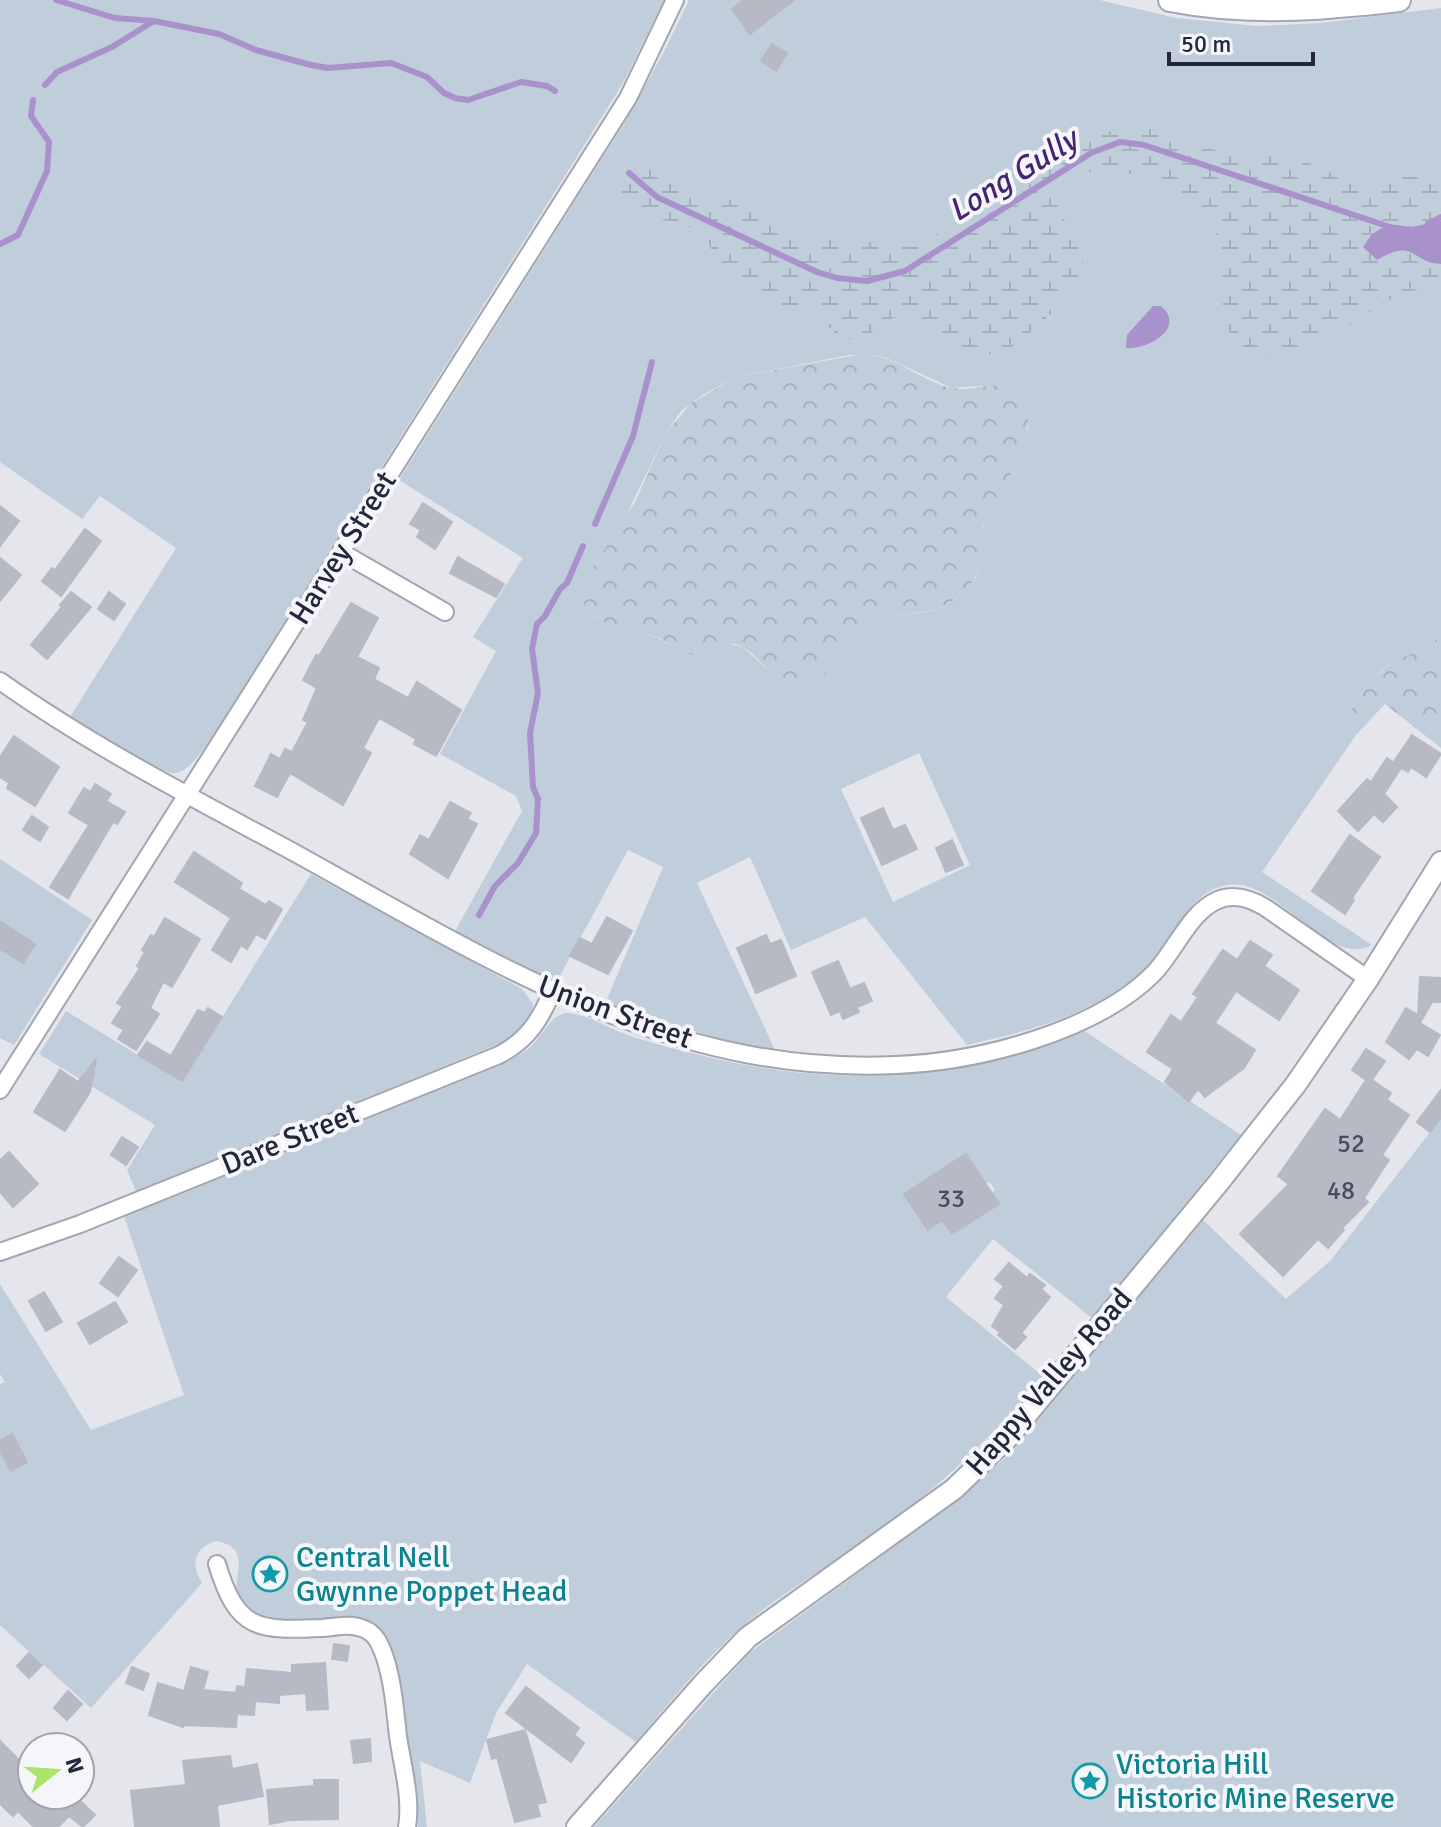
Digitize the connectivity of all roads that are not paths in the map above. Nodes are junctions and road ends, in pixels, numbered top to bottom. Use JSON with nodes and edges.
{"nodes":[{"id":1,"x":675,"y":0,"type":"edge"},
{"id":2,"x":1170,"y":0,"type":"edge"},
{"id":3,"x":1399,"y":0,"type":"edge"},
{"id":4,"x":341,"y":552,"type":"junction"},
{"id":5,"x":445,"y":612,"type":"dead end"},
{"id":6,"x":0,"y":681,"type":"edge"},
{"id":7,"x":187,"y":794,"type":"junction"},
{"id":8,"x":1441,"y":862,"type":"edge"},
{"id":9,"x":1368,"y":979,"type":"junction"},
{"id":10,"x":552,"y":992,"type":"junction"},
{"id":11,"x":0,"y":1090,"type":"edge"},
{"id":12,"x":0,"y":1252,"type":"edge"},
{"id":13,"x":217,"y":1564,"type":"dead end"},
{"id":14,"x":407,"y":1827,"type":"edge"},
{"id":15,"x":577,"y":1827,"type":"edge"}],
"edges":[{"from":1,"to":4,"type":"street","name":"Harvey Street"},
{"from":2,"to":3,"type":"main road"},
{"from":4,"to":5,"type":"street"},
{"from":4,"to":7,"type":"street","name":"Harvey Street"},
{"from":6,"to":7,"type":"street","name":"Union Street"},
{"from":7,"to":10,"type":"street","name":"Union Street"},
{"from":7,"to":11,"type":"street","name":"Harvey Street"},
{"from":8,"to":9,"type":"street","name":"Happy Valley Road"},
{"from":9,"to":10,"type":"street","name":"Union Street"},
{"from":9,"to":15,"type":"street","name":"Happy Valley Road"},
{"from":10,"to":12,"type":"street","name":"Dare Street"},
{"from":13,"to":14,"type":"street"}]}
